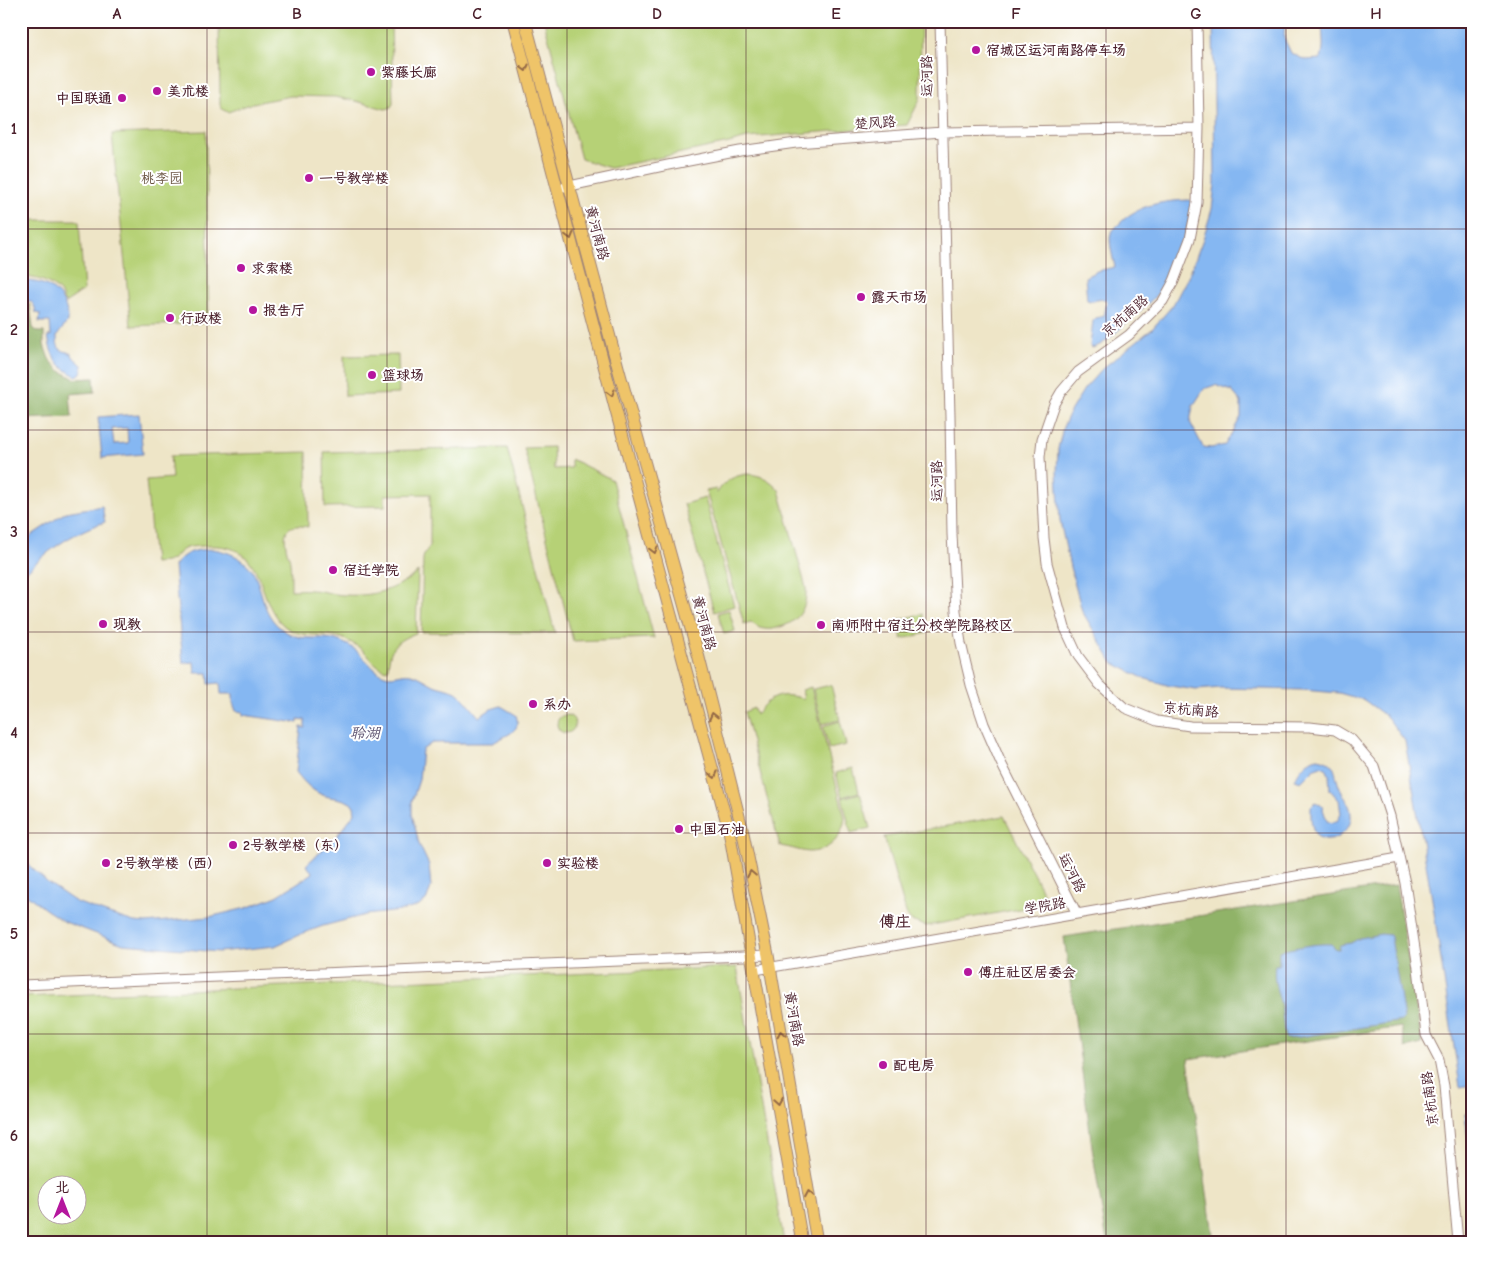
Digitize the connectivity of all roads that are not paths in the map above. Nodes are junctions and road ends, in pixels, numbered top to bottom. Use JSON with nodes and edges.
{"nodes":[{"id":1,"x":513,"y":21,"type":"edge"},
{"id":2,"x":525,"y":21,"type":"edge"},
{"id":3,"x":940,"y":21,"type":"edge"},
{"id":4,"x":1197,"y":21,"type":"edge"},
{"id":5,"x":1199,"y":128,"type":"junction"},
{"id":6,"x":942,"y":132,"type":"junction"},
{"id":7,"x":563,"y":188,"type":"junction"},
{"id":8,"x":1399,"y":858,"type":"junction"},
{"id":9,"x":1077,"y":914,"type":"junction"},
{"id":10,"x":768,"y":955,"type":"junction"},
{"id":11,"x":752,"y":956,"type":"junction"},
{"id":12,"x":770,"y":968,"type":"junction"},
{"id":13,"x":755,"y":970,"type":"junction"},
{"id":14,"x":21,"y":985,"type":"edge"},
{"id":15,"x":802,"y":1242,"type":"edge"},
{"id":16,"x":817,"y":1242,"type":"edge"},
{"id":17,"x":1458,"y":1242,"type":"edge"}],
"edges":[{"from":1,"to":7,"type":"main road","name":"黄河南路","one_way":true},
{"from":2,"to":7,"type":"main road","name":"黄河南路"},
{"from":3,"to":6,"type":"street","name":"运河路"},
{"from":4,"to":5,"type":"street","name":"京杭南路"},
{"from":5,"to":6,"type":"street","name":"楚风路"},
{"from":5,"to":8,"type":"street","name":"京杭南路"},
{"from":6,"to":7,"type":"street","name":"楚风路"},
{"from":6,"to":9,"type":"street","name":"运河路"},
{"from":10,"to":7,"type":"main road","name":"黄河南路","one_way":true},
{"from":7,"to":11,"type":"main road","name":"黄河南路","one_way":true},
{"from":8,"to":9,"type":"street","name":"学院路"},
{"from":8,"to":17,"type":"street","name":"京杭南路"},
{"from":9,"to":12,"type":"street","name":"学院路"},
{"from":10,"to":11,"type":"street"},
{"from":10,"to":12,"type":"main road","name":"黄河南路"},
{"from":11,"to":13,"type":"main road","name":"黄河南路"},
{"from":11,"to":14,"type":"street"},
{"from":12,"to":13,"type":"street","name":"学院路"},
{"from":16,"to":12,"type":"main road","name":"黄河南路","one_way":true},
{"from":13,"to":15,"type":"main road","name":"黄河南路","one_way":true}]}
